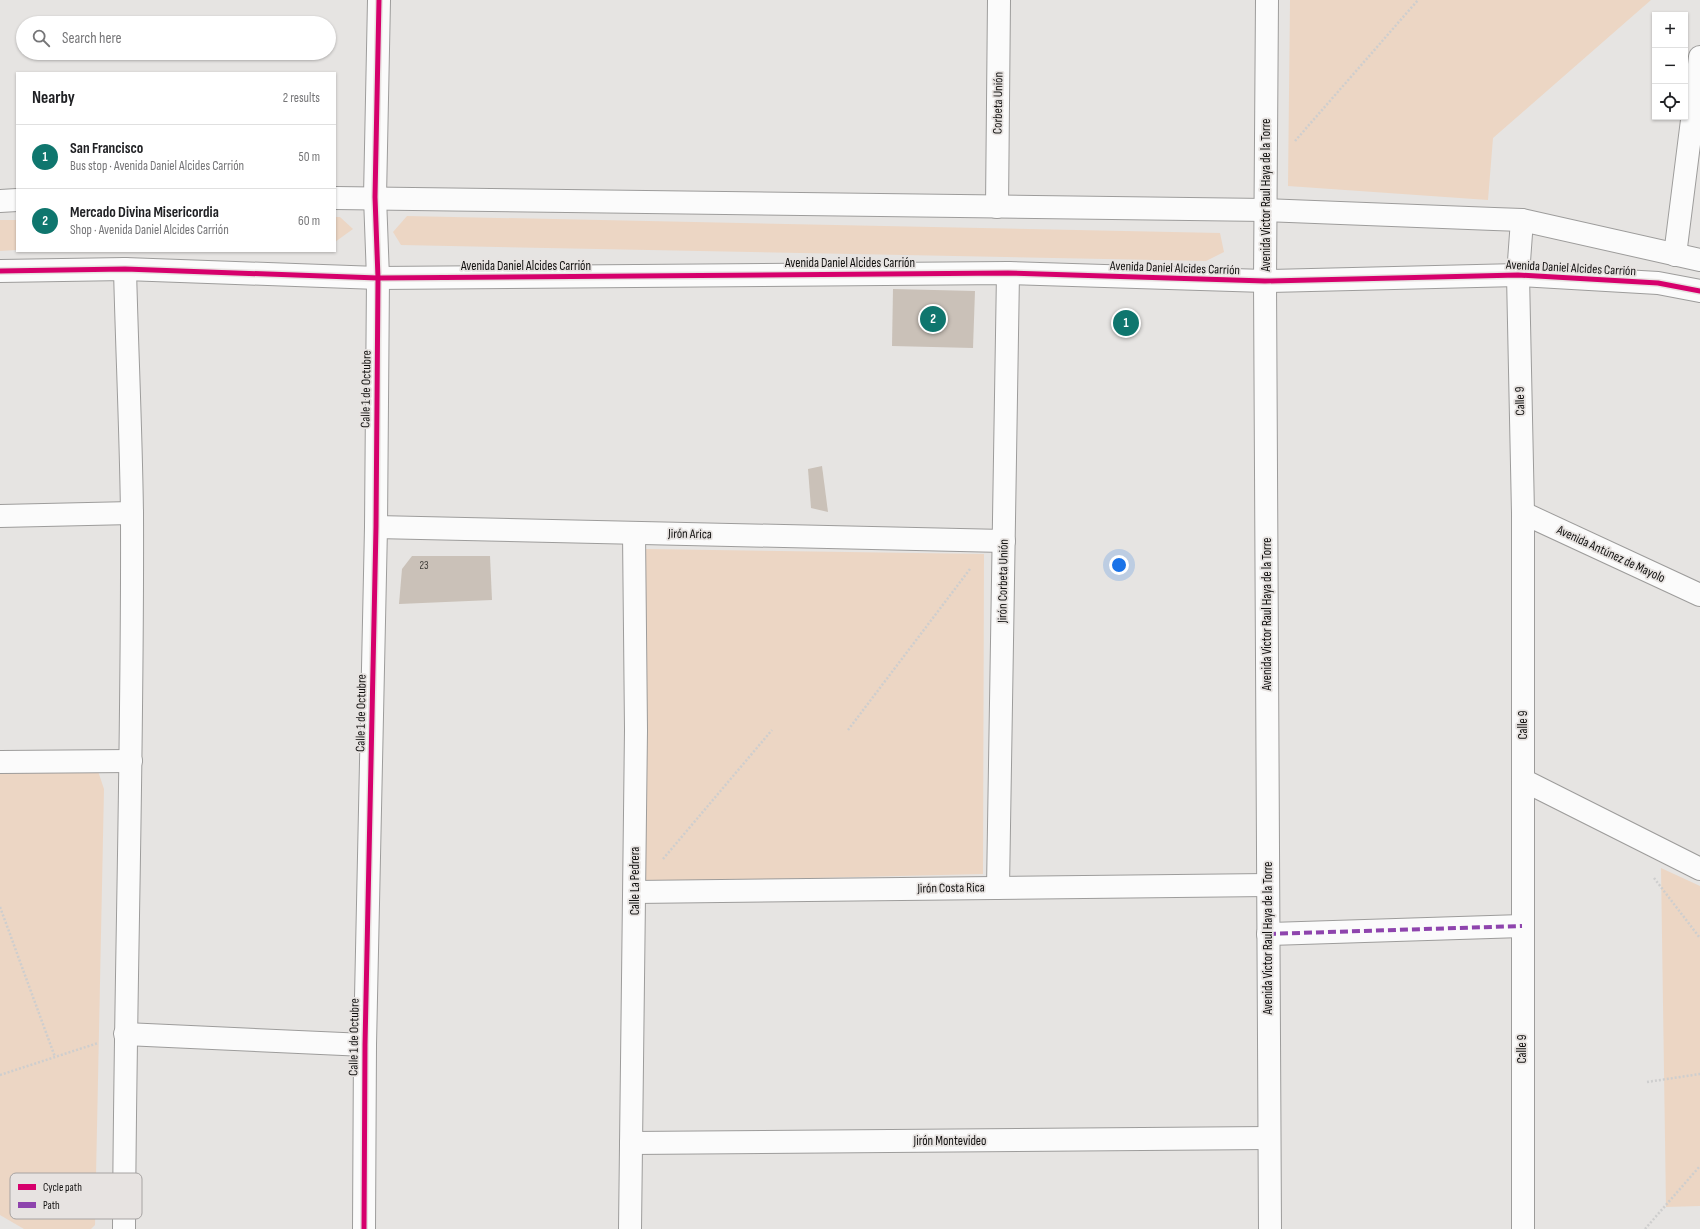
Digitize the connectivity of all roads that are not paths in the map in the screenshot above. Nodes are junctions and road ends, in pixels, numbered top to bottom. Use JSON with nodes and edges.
{"nodes":[{"id":1,"x":379,"y":0,"type":"edge"},
{"id":2,"x":999,"y":0,"type":"edge"},
{"id":3,"x":1267,"y":0,"type":"edge"},
{"id":4,"x":1700,"y":57,"type":"edge"},
{"id":5,"x":375,"y":197,"type":"junction"},
{"id":6,"x":336,"y":198,"type":"edge"},
{"id":7,"x":16,"y":200,"type":"edge"},
{"id":8,"x":0,"y":201,"type":"edge"},
{"id":9,"x":997,"y":206,"type":"junction"},
{"id":10,"x":1266,"y":210,"type":"junction"},
{"id":11,"x":1522,"y":220,"type":"junction"},
{"id":12,"x":1675,"y":255,"type":"junction"},
{"id":13,"x":1700,"y":260,"type":"edge"},
{"id":14,"x":125,"y":269,"type":"junction"},
{"id":15,"x":0,"y":271,"type":"edge"},
{"id":16,"x":1008,"y":273,"type":"junction"},
{"id":17,"x":1518,"y":275,"type":"junction"},
{"id":18,"x":378,"y":278,"type":"junction"},
{"id":19,"x":1265,"y":281,"type":"junction"},
{"id":20,"x":1700,"y":291,"type":"edge"},
{"id":21,"x":132,"y":513,"type":"junction"},
{"id":22,"x":1522,"y":513,"type":"junction"},
{"id":23,"x":0,"y":516,"type":"edge"},
{"id":24,"x":376,"y":527,"type":"junction"},
{"id":25,"x":634,"y":533,"type":"junction"},
{"id":26,"x":1004,"y":541,"type":"junction"},
{"id":27,"x":1700,"y":595,"type":"edge"},
{"id":28,"x":131,"y":761,"type":"junction"},
{"id":29,"x":0,"y":762,"type":"edge"},
{"id":30,"x":1523,"y":780,"type":"junction"},
{"id":31,"x":1700,"y":869,"type":"edge"},
{"id":32,"x":1268,"y":885,"type":"junction"},
{"id":33,"x":998,"y":888,"type":"junction"},
{"id":34,"x":635,"y":892,"type":"junction"},
{"id":35,"x":1522,"y":926,"type":"junction"},
{"id":36,"x":1268,"y":934,"type":"junction"},
{"id":37,"x":125,"y":1034,"type":"junction"},
{"id":38,"x":365,"y":1045,"type":"junction"},
{"id":39,"x":1269,"y":1138,"type":"junction"},
{"id":40,"x":632,"y":1143,"type":"junction"},
{"id":41,"x":124,"y":1173,"type":"edge"},
{"id":42,"x":124,"y":1219,"type":"edge"},
{"id":43,"x":124,"y":1229,"type":"edge"},
{"id":44,"x":364,"y":1229,"type":"edge"},
{"id":45,"x":630,"y":1229,"type":"edge"},
{"id":46,"x":1270,"y":1229,"type":"edge"},
{"id":47,"x":1523,"y":1229,"type":"edge"}],
"edges":[{"from":1,"to":5,"type":"street","name":"Calle 1 de Octubre"},
{"from":2,"to":9,"type":"street","name":"Corbeta Unión"},
{"from":3,"to":10,"type":"street","name":"Avenida Victor Raul Haya de la Torre"},
{"from":4,"to":12,"type":"street"},
{"from":5,"to":6,"type":"street","name":"Avenida Daniel Alcides Carrión"},
{"from":5,"to":9,"type":"street","name":"Avenida Daniel Alcides Carrión"},
{"from":5,"to":18,"type":"street","name":"Calle 1 de Octubre"},
{"from":7,"to":8,"type":"street"},
{"from":9,"to":10,"type":"street","name":"Avenida Daniel Alcides Carrión"},
{"from":10,"to":11,"type":"street","name":"Avenida Daniel Alcides Carrión"},
{"from":10,"to":19,"type":"street","name":"Avenida Victor Raul Haya de la Torre"},
{"from":11,"to":12,"type":"street","name":"Avenida Daniel Alcides Carrión"},
{"from":11,"to":17,"type":"street","name":"Calle 9"},
{"from":12,"to":13,"type":"street","name":"Avenida Daniel Alcides Carrión"},
{"from":14,"to":15,"type":"street","name":"Avenida Daniel Alcides Carrión"},
{"from":14,"to":18,"type":"street","name":"Avenida Daniel Alcides Carrión"},
{"from":14,"to":21,"type":"street"},
{"from":16,"to":18,"type":"street","name":"Avenida Daniel Alcides Carrión"},
{"from":16,"to":19,"type":"street","name":"Avenida Daniel Alcides Carrión"},
{"from":16,"to":26,"type":"street","name":"Jirón Corbeta Unión"},
{"from":17,"to":19,"type":"street","name":"Avenida Daniel Alcides Carrión"},
{"from":17,"to":20,"type":"street","name":"Avenida Daniel Alcides Carrión"},
{"from":17,"to":22,"type":"street","name":"Calle 9"},
{"from":18,"to":24,"type":"street","name":"Calle 1 de Octubre"},
{"from":19,"to":32,"type":"street","name":"Avenida Victor Raul Haya de la Torre"},
{"from":21,"to":23,"type":"street"},
{"from":21,"to":28,"type":"street"},
{"from":22,"to":27,"type":"street","name":"Avenida Antúnez de Mayolo"},
{"from":22,"to":30,"type":"street","name":"Calle 9"},
{"from":24,"to":25,"type":"street","name":"Jirón Arica"},
{"from":24,"to":38,"type":"street","name":"Calle 1 de Octubre"},
{"from":25,"to":26,"type":"street","name":"Jirón Arica"},
{"from":25,"to":34,"type":"street","name":"Calle La Pedrera"},
{"from":26,"to":33,"type":"street","name":"Jirón Corbeta Unión"},
{"from":28,"to":29,"type":"street"},
{"from":28,"to":37,"type":"street"},
{"from":30,"to":31,"type":"street"},
{"from":30,"to":35,"type":"street","name":"Calle 9"},
{"from":32,"to":33,"type":"street","name":"Jirón Costa Rica"},
{"from":32,"to":36,"type":"street","name":"Avenida Victor Raul Haya de la Torre"},
{"from":33,"to":34,"type":"street","name":"Jirón Costa Rica"},
{"from":34,"to":40,"type":"street","name":"Calle La Pedrera"},
{"from":35,"to":36,"type":"street"},
{"from":35,"to":47,"type":"street","name":"Calle 9"},
{"from":36,"to":39,"type":"street","name":"Avenida Victor Raul Haya de la Torre"},
{"from":37,"to":38,"type":"street"},
{"from":37,"to":41,"type":"street"},
{"from":38,"to":44,"type":"street","name":"Calle 1 de Octubre"},
{"from":39,"to":40,"type":"street","name":"Jirón Montevideo"},
{"from":39,"to":46,"type":"street","name":"Avenida Victor Raul Haya de la Torre"},
{"from":40,"to":45,"type":"street","name":"Calle La Pedrera"},
{"from":42,"to":43,"type":"street"}]}
